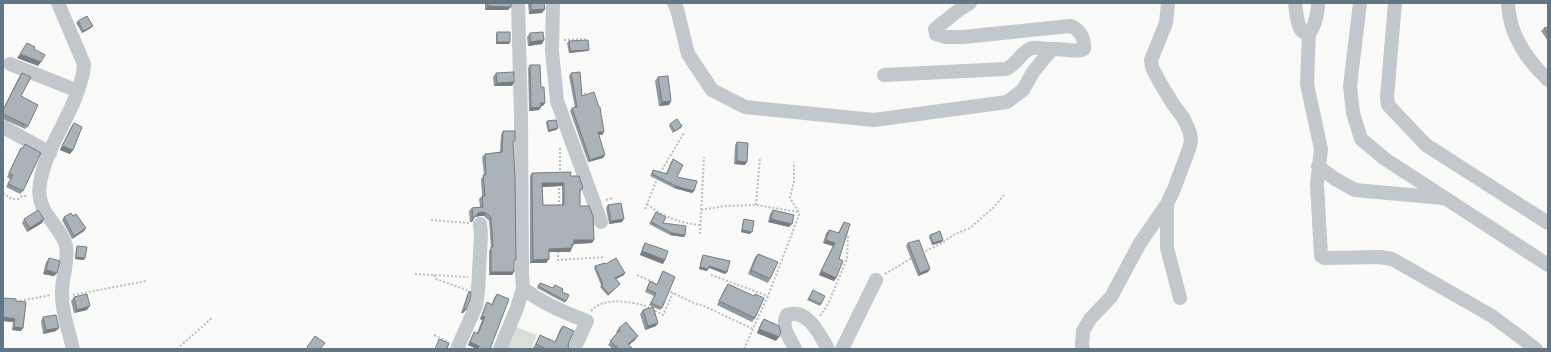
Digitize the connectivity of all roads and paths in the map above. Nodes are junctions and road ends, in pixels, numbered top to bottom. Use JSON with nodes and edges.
{"nodes":[{"id":1,"x":58,"y":3,"type":"edge"},
{"id":2,"x":518,"y":3,"type":"edge"},
{"id":3,"x":553,"y":3,"type":"edge"},
{"id":4,"x":674,"y":3,"type":"edge"},
{"id":5,"x":970,"y":3,"type":"edge"},
{"id":6,"x":1168,"y":3,"type":"edge"},
{"id":7,"x":1295,"y":3,"type":"edge"},
{"id":8,"x":1318,"y":3,"type":"edge"},
{"id":9,"x":1360,"y":3,"type":"edge"},
{"id":10,"x":1395,"y":3,"type":"edge"},
{"id":11,"x":1508,"y":3,"type":"edge"},
{"id":12,"x":1309,"y":32,"type":"junction"},
{"id":13,"x":585,"y":39,"type":"edge"},
{"id":14,"x":552,"y":41,"type":"junction"},
{"id":15,"x":1052,"y":49,"type":"junction"},
{"id":16,"x":10,"y":64,"type":"dead end"},
{"id":17,"x":884,"y":75,"type":"dead end"},
{"id":18,"x":1548,"y":80,"type":"edge"},
{"id":19,"x":78,"y":91,"type":"junction"},
{"id":20,"x":587,"y":93,"type":"edge"},
{"id":21,"x":579,"y":94,"type":"edge"},
{"id":22,"x":3,"y":127,"type":"edge"},
{"id":23,"x":684,"y":133,"type":"dead end"},
{"id":24,"x":560,"y":143,"type":"dead end"},
{"id":25,"x":50,"y":152,"type":"junction"},
{"id":26,"x":704,"y":157,"type":"dead end"},
{"id":27,"x":760,"y":157,"type":"dead end"},
{"id":28,"x":794,"y":162,"type":"dead end"},
{"id":29,"x":1318,"y":166,"type":"junction"},
{"id":30,"x":3,"y":194,"type":"edge"},
{"id":31,"x":1004,"y":195,"type":"dead end"},
{"id":32,"x":39,"y":197,"type":"junction"},
{"id":33,"x":1445,"y":198,"type":"junction"},
{"id":34,"x":559,"y":203,"type":"junction"},
{"id":35,"x":566,"y":203,"type":"edge"},
{"id":36,"x":647,"y":204,"type":"junction"},
{"id":37,"x":1167,"y":204,"type":"junction"},
{"id":38,"x":756,"y":205,"type":"junction"},
{"id":39,"x":645,"y":209,"type":"dead end"},
{"id":40,"x":559,"y":210,"type":"edge"},
{"id":41,"x":701,"y":210,"type":"junction"},
{"id":42,"x":798,"y":212,"type":"junction"},
{"id":43,"x":431,"y":220,"type":"dead end"},
{"id":44,"x":601,"y":222,"type":"dead end"},
{"id":45,"x":480,"y":224,"type":"joint"},
{"id":46,"x":1548,"y":224,"type":"edge"},
{"id":47,"x":701,"y":225,"type":"junction"},
{"id":48,"x":700,"y":234,"type":"dead end"},
{"id":49,"x":848,"y":236,"type":"edge"},
{"id":50,"x":558,"y":246,"type":"edge"},
{"id":51,"x":922,"y":253,"type":"edge"},
{"id":52,"x":605,"y":257,"type":"dead end"},
{"id":53,"x":915,"y":257,"type":"edge"},
{"id":54,"x":1548,"y":265,"type":"edge"},
{"id":55,"x":415,"y":274,"type":"dead end"},
{"id":56,"x":434,"y":275,"type":"junction"},
{"id":57,"x":637,"y":275,"type":"dead end"},
{"id":58,"x":711,"y":275,"type":"dead end"},
{"id":59,"x":479,"y":277,"type":"junction"},
{"id":60,"x":876,"y":280,"type":"joint"},
{"id":61,"x":146,"y":281,"type":"dead end"},
{"id":62,"x":658,"y":286,"type":"edge"},
{"id":63,"x":523,"y":288,"type":"junction"},
{"id":64,"x":666,"y":289,"type":"edge"},
{"id":65,"x":673,"y":293,"type":"junction"},
{"id":66,"x":478,"y":294,"type":"junction"},
{"id":67,"x":62,"y":295,"type":"junction"},
{"id":68,"x":768,"y":296,"type":"junction"},
{"id":69,"x":1180,"y":298,"type":"dead end"},
{"id":70,"x":14,"y":301,"type":"edge"},
{"id":71,"x":213,"y":318,"type":"dead end"},
{"id":72,"x":587,"y":321,"type":"junction"},
{"id":73,"x":813,"y":324,"type":"junction"},
{"id":74,"x":753,"y":329,"type":"junction"},
{"id":75,"x":73,"y":349,"type":"edge"},
{"id":76,"x":177,"y":349,"type":"edge"},
{"id":77,"x":458,"y":349,"type":"edge"},
{"id":78,"x":500,"y":349,"type":"edge"},
{"id":79,"x":574,"y":349,"type":"edge"},
{"id":80,"x":744,"y":349,"type":"edge"},
{"id":81,"x":795,"y":349,"type":"edge"},
{"id":82,"x":828,"y":349,"type":"edge"},
{"id":83,"x":842,"y":349,"type":"edge"},
{"id":84,"x":1083,"y":349,"type":"edge"},
{"id":85,"x":1536,"y":349,"type":"edge"}],
"edges":[{"from":1,"to":19,"type":"street"},
{"from":2,"to":63,"type":"street"},
{"from":3,"to":14,"type":"street"},
{"from":4,"to":15,"type":"street"},
{"from":5,"to":15,"type":"street"},
{"from":6,"to":37,"type":"street"},
{"from":7,"to":12,"type":"street"},
{"from":8,"to":12,"type":"street"},
{"from":9,"to":33,"type":"street"},
{"from":10,"to":46,"type":"street"},
{"from":11,"to":18,"type":"street"},
{"from":12,"to":29,"type":"street"},
{"from":13,"to":14,"type":"path"},
{"from":14,"to":44,"type":"street"},
{"from":15,"to":17,"type":"street"},
{"from":16,"to":19,"type":"street"},
{"from":19,"to":25,"type":"street"},
{"from":20,"to":21,"type":"path"},
{"from":22,"to":25,"type":"street"},
{"from":23,"to":36,"type":"path"},
{"from":24,"to":34,"type":"path"},
{"from":25,"to":32,"type":"street"},
{"from":26,"to":41,"type":"path"},
{"from":27,"to":38,"type":"path"},
{"from":28,"to":42,"type":"path"},
{"from":29,"to":33,"type":"street"},
{"from":29,"to":85,"type":"street"},
{"from":30,"to":32,"type":"path"},
{"from":31,"to":51,"type":"path"},
{"from":32,"to":67,"type":"street"},
{"from":33,"to":54,"type":"street"},
{"from":34,"to":35,"type":"path"},
{"from":34,"to":40,"type":"path"},
{"from":36,"to":39,"type":"path"},
{"from":36,"to":47,"type":"path"},
{"from":37,"to":69,"type":"street"},
{"from":37,"to":84,"type":"street"},
{"from":38,"to":41,"type":"path"},
{"from":38,"to":42,"type":"path"},
{"from":41,"to":47,"type":"path"},
{"from":42,"to":68,"type":"path"},
{"from":43,"to":45,"type":"path"},
{"from":45,"to":59,"type":"street"},
{"from":47,"to":48,"type":"path"},
{"from":49,"to":73,"type":"path"},
{"from":50,"to":52,"type":"path"},
{"from":53,"to":60,"type":"path"},
{"from":55,"to":56,"type":"path"},
{"from":56,"to":59,"type":"path"},
{"from":56,"to":66,"type":"path"},
{"from":57,"to":62,"type":"path"},
{"from":58,"to":68,"type":"path"},
{"from":59,"to":66,"type":"street"},
{"from":60,"to":83,"type":"street"},
{"from":61,"to":67,"type":"path"},
{"from":63,"to":72,"type":"street"},
{"from":63,"to":78,"type":"street"},
{"from":64,"to":65,"type":"path"},
{"from":65,"to":72,"type":"path"},
{"from":65,"to":74,"type":"path"},
{"from":66,"to":77,"type":"street"},
{"from":67,"to":70,"type":"path"},
{"from":67,"to":75,"type":"street"},
{"from":68,"to":74,"type":"path"},
{"from":71,"to":76,"type":"path"},
{"from":72,"to":79,"type":"street"},
{"from":73,"to":81,"type":"street"},
{"from":73,"to":82,"type":"street"},
{"from":74,"to":80,"type":"path"}]}
